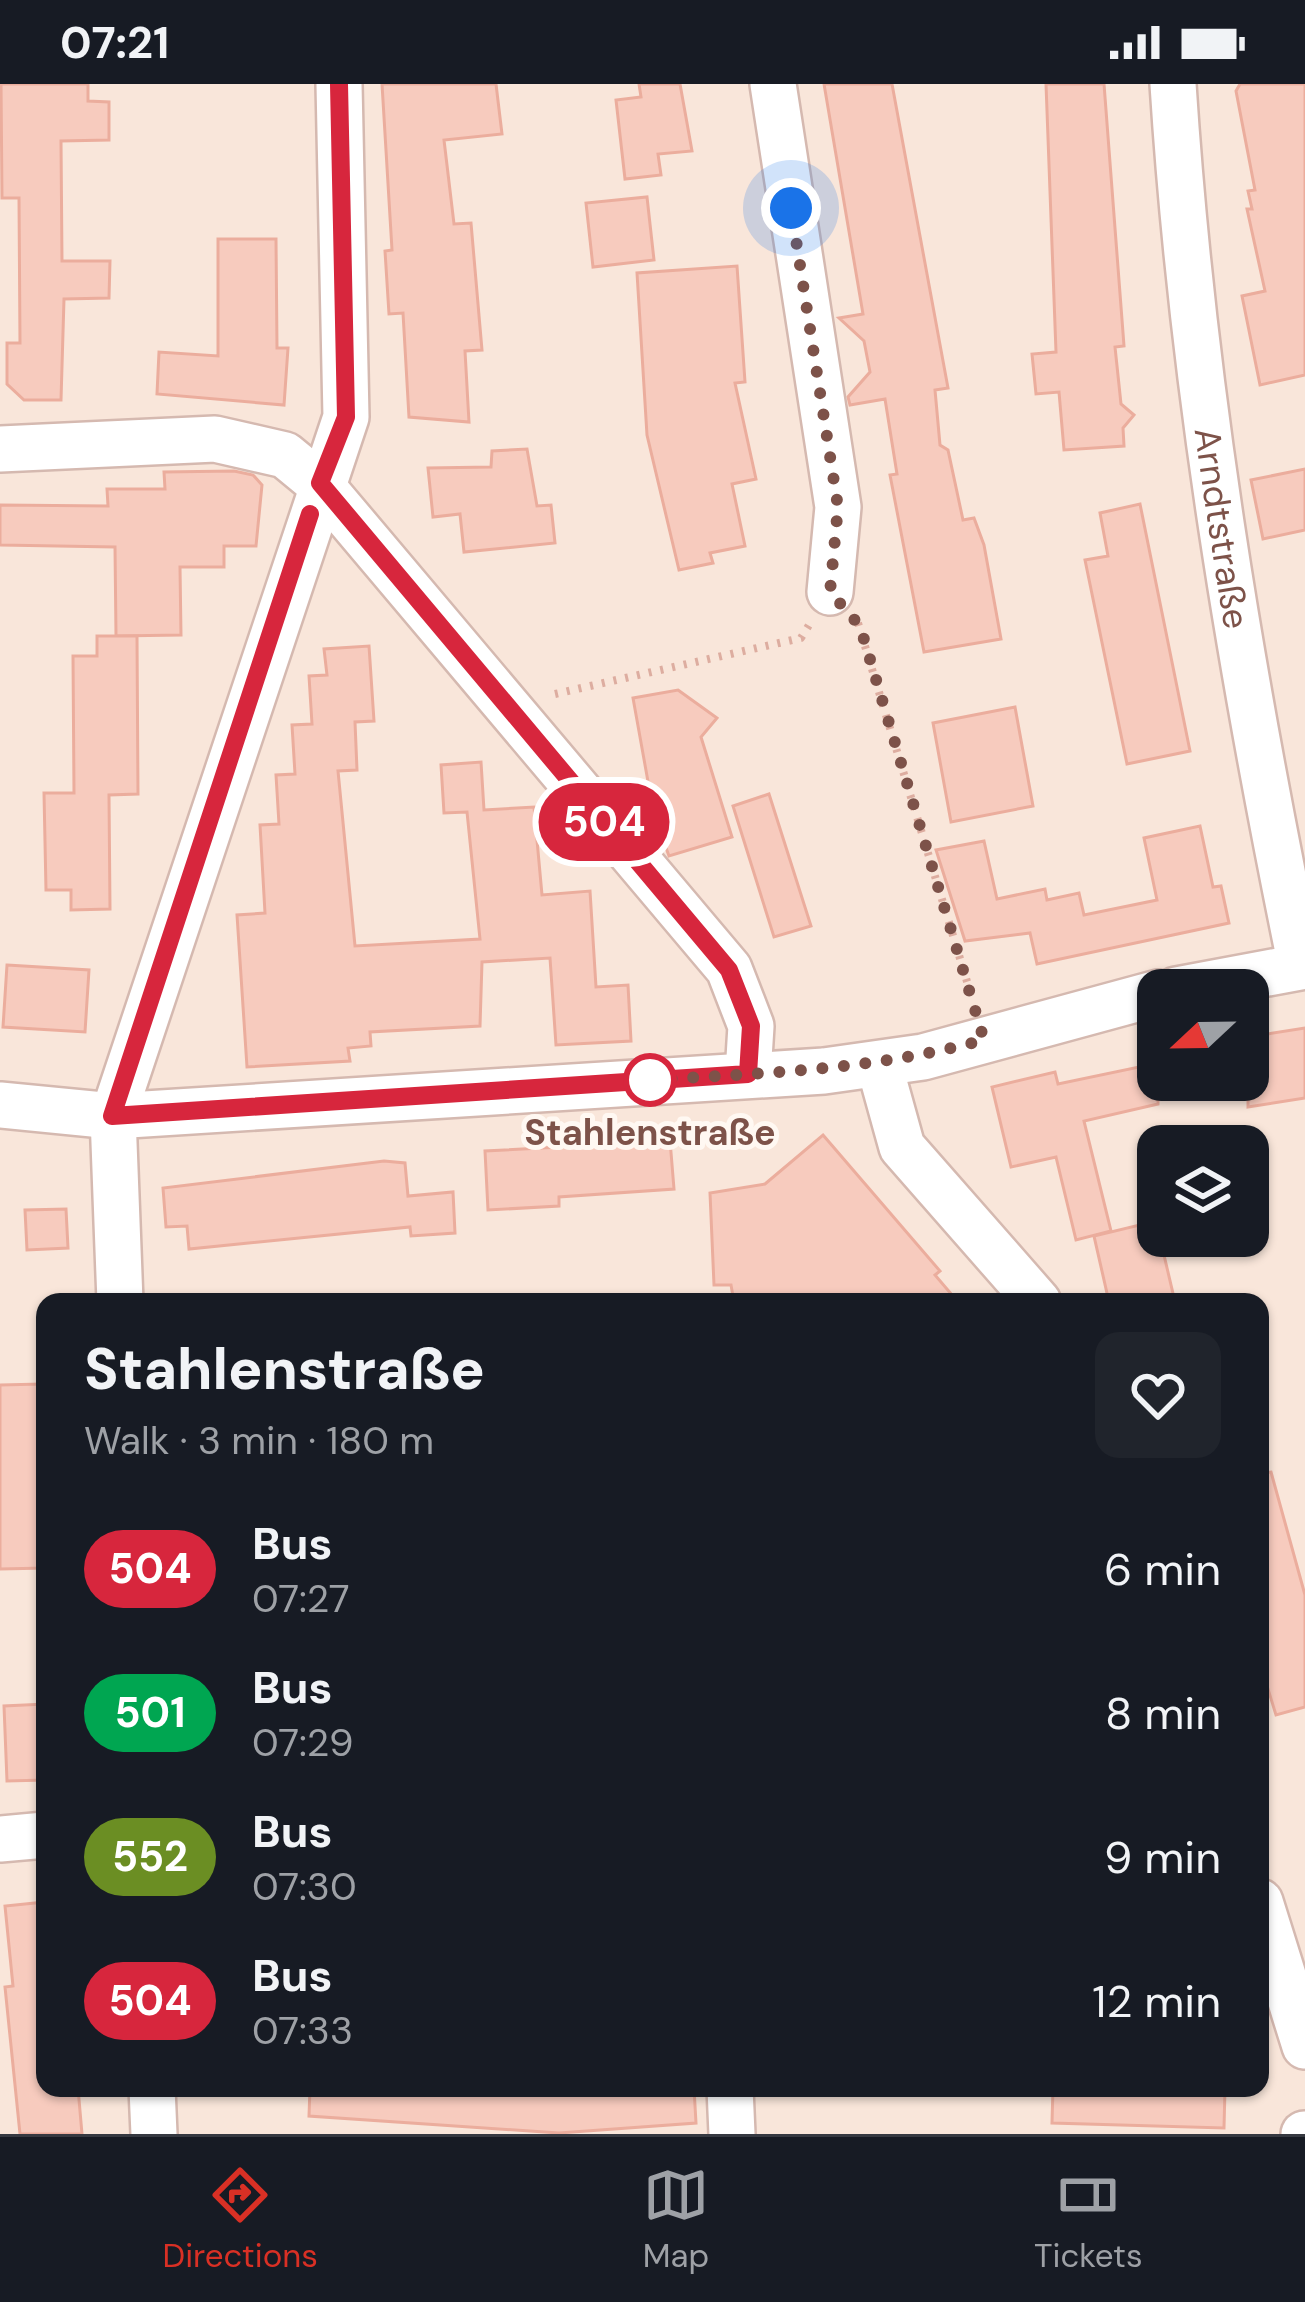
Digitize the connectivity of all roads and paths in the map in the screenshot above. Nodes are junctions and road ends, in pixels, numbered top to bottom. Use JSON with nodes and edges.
{"nodes":[{"id":1,"x":339,"y":84,"type":"edge"},
{"id":2,"x":773,"y":84,"type":"edge"},
{"id":3,"x":1173,"y":84,"type":"edge"},
{"id":4,"x":0,"y":449,"type":"edge"},
{"id":5,"x":320,"y":483,"type":"junction"},
{"id":6,"x":830,"y":592,"type":"junction"},
{"id":7,"x":506,"y":705,"type":"junction"},
{"id":8,"x":1303,"y":966,"type":"edge"},
{"id":9,"x":1269,"y":972,"type":"edge"},
{"id":10,"x":1137,"y":1000,"type":"edge"},
{"id":11,"x":984,"y":1040,"type":"junction"},
{"id":12,"x":879,"y":1064,"type":"junction"},
{"id":13,"x":748,"y":1074,"type":"junction"},
{"id":14,"x":0,"y":1105,"type":"edge"},
{"id":15,"x":112,"y":1116,"type":"junction"},
{"id":16,"x":120,"y":1293,"type":"edge"},
{"id":17,"x":1030,"y":1293,"type":"edge"},
{"id":18,"x":36,"y":1836,"type":"edge"},
{"id":19,"x":0,"y":1839,"type":"edge"},
{"id":20,"x":1269,"y":1931,"type":"edge"},
{"id":21,"x":1305,"y":2046,"type":"edge"},
{"id":22,"x":152,"y":2097,"type":"edge"},
{"id":23,"x":730,"y":2097,"type":"edge"},
{"id":24,"x":154,"y":2134,"type":"edge"},
{"id":25,"x":732,"y":2134,"type":"edge"}],
"edges":[{"from":1,"to":5,"type":"street"},
{"from":2,"to":6,"type":"street"},
{"from":3,"to":8,"type":"street","name":"Arndtstraße"},
{"from":4,"to":5,"type":"street"},
{"from":5,"to":7,"type":"street"},
{"from":5,"to":15,"type":"street"},
{"from":6,"to":7,"type":"path"},
{"from":6,"to":11,"type":"path"},
{"from":7,"to":13,"type":"street"},
{"from":8,"to":9,"type":"street"},
{"from":10,"to":11,"type":"street"},
{"from":11,"to":12,"type":"street"},
{"from":12,"to":13,"type":"street"},
{"from":12,"to":17,"type":"street"},
{"from":13,"to":15,"type":"street"},
{"from":14,"to":15,"type":"street"},
{"from":15,"to":16,"type":"street"},
{"from":18,"to":19,"type":"street"},
{"from":20,"to":21,"type":"street"},
{"from":22,"to":24,"type":"street"},
{"from":23,"to":25,"type":"street"}]}
